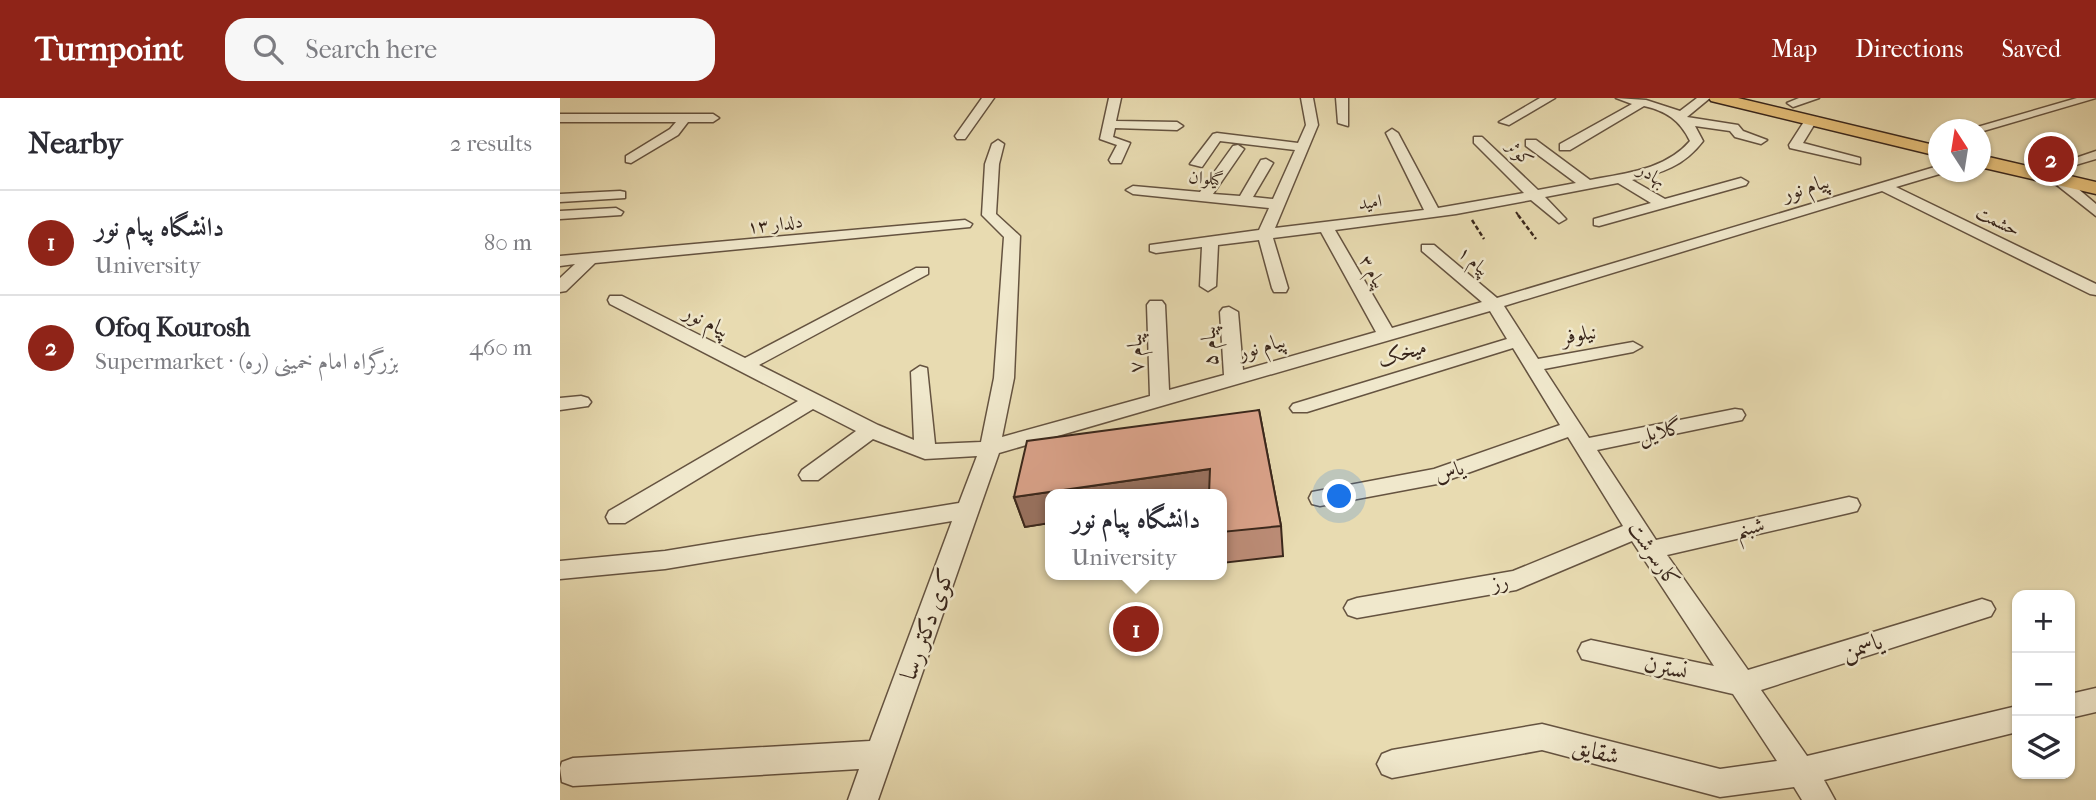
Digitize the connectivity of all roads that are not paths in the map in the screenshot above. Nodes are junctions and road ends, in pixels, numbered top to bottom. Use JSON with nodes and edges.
{"nodes":[{"id":1,"x":988,"y":98,"type":"edge"},
{"id":2,"x":1115,"y":98,"type":"edge"},
{"id":3,"x":1307,"y":98,"type":"edge"},
{"id":4,"x":1342,"y":98,"type":"edge"},
{"id":5,"x":1549,"y":98,"type":"edge"},
{"id":6,"x":1622,"y":98,"type":"edge"},
{"id":7,"x":1704,"y":98,"type":"edge"},
{"id":8,"x":1717,"y":98,"type":"edge"},
{"id":9,"x":1772,"y":98,"type":"edge"},
{"id":10,"x":1813,"y":98,"type":"edge"},
{"id":11,"x":2090,"y":98,"type":"edge"},
{"id":12,"x":1641,"y":103,"type":"junction"},
{"id":13,"x":1793,"y":103,"type":"junction"},
{"id":14,"x":560,"y":118,"type":"edge"},
{"id":15,"x":685,"y":118,"type":"junction"},
{"id":16,"x":713,"y":118,"type":"dead end"},
{"id":17,"x":1684,"y":118,"type":"junction"},
{"id":18,"x":1811,"y":120,"type":"junction"},
{"id":19,"x":1505,"y":122,"type":"dead end"},
{"id":20,"x":1344,"y":123,"type":"dead end"},
{"id":21,"x":1110,"y":124,"type":"junction"},
{"id":22,"x":1177,"y":125,"type":"dead end"},
{"id":23,"x":1991,"y":125,"type":"edge"},
{"id":24,"x":1392,"y":133,"type":"dead end"},
{"id":25,"x":1928,"y":134,"type":"edge"},
{"id":26,"x":961,"y":136,"type":"dead end"},
{"id":27,"x":1478,"y":140,"type":"dead end"},
{"id":28,"x":1761,"y":140,"type":"dead end"},
{"id":29,"x":1531,"y":143,"type":"dead end"},
{"id":30,"x":998,"y":144,"type":"dead end"},
{"id":31,"x":1302,"y":147,"type":"junction"},
{"id":32,"x":1565,"y":147,"type":"dead end"},
{"id":33,"x":1238,"y":149,"type":"dead end"},
{"id":34,"x":1928,"y":149,"type":"edge"},
{"id":35,"x":1991,"y":150,"type":"edge"},
{"id":36,"x":2096,"y":155,"type":"edge"},
{"id":37,"x":631,"y":159,"type":"dead end"},
{"id":38,"x":1116,"y":160,"type":"dead end"},
{"id":39,"x":1855,"y":162,"type":"dead end"},
{"id":40,"x":1266,"y":163,"type":"dead end"},
{"id":41,"x":1991,"y":163,"type":"edge"},
{"id":42,"x":1197,"y":164,"type":"dead end"},
{"id":43,"x":2060,"y":172,"type":"junction"},
{"id":44,"x":1928,"y":173,"type":"edge"},
{"id":45,"x":2096,"y":173,"type":"edge"},
{"id":46,"x":1620,"y":178,"type":"junction"},
{"id":47,"x":1741,"y":182,"type":"dead end"},
{"id":48,"x":1587,"y":185,"type":"junction"},
{"id":49,"x":1884,"y":187,"type":"junction"},
{"id":50,"x":2096,"y":188,"type":"edge"},
{"id":51,"x":1133,"y":190,"type":"dead end"},
{"id":52,"x":620,"y":195,"type":"dead end"},
{"id":53,"x":1535,"y":195,"type":"junction"},
{"id":54,"x":1204,"y":197,"type":"junction"},
{"id":55,"x":567,"y":198,"type":"edge"},
{"id":56,"x":1244,"y":201,"type":"junction"},
{"id":57,"x":1276,"y":204,"type":"junction"},
{"id":58,"x":1663,"y":204,"type":"junction"},
{"id":59,"x":616,"y":212,"type":"dead end"},
{"id":60,"x":2096,"y":212,"type":"edge"},
{"id":61,"x":560,"y":213,"type":"edge"},
{"id":62,"x":1426,"y":214,"type":"junction"},
{"id":63,"x":1559,"y":219,"type":"dead end"},
{"id":64,"x":1599,"y":222,"type":"dead end"},
{"id":65,"x":965,"y":224,"type":"dead end"},
{"id":66,"x":1326,"y":228,"type":"junction"},
{"id":67,"x":1265,"y":235,"type":"junction"},
{"id":68,"x":1210,"y":241,"type":"junction"},
{"id":69,"x":1156,"y":248,"type":"dead end"},
{"id":70,"x":589,"y":260,"type":"junction"},
{"id":71,"x":560,"y":261,"type":"edge"},
{"id":72,"x":922,"y":271,"type":"dead end"},
{"id":73,"x":1208,"y":286,"type":"dead end"},
{"id":74,"x":560,"y":287,"type":"edge"},
{"id":75,"x":1280,"y":288,"type":"dead end"},
{"id":76,"x":2096,"y":290,"type":"edge"},
{"id":77,"x":616,"y":300,"type":"dead end"},
{"id":78,"x":1494,"y":304,"type":"junction"},
{"id":79,"x":1156,"y":305,"type":"dead end"},
{"id":80,"x":1229,"y":312,"type":"dead end"},
{"id":81,"x":1387,"y":335,"type":"junction"},
{"id":82,"x":1518,"y":341,"type":"junction"},
{"id":83,"x":1633,"y":347,"type":"dead end"},
{"id":84,"x":1533,"y":365,"type":"junction"},
{"id":85,"x":744,"y":366,"type":"junction"},
{"id":86,"x":920,"y":372,"type":"dead end"},
{"id":87,"x":1234,"y":378,"type":"junction"},
{"id":88,"x":1160,"y":399,"type":"junction"},
{"id":89,"x":813,"y":400,"type":"junction"},
{"id":90,"x":581,"y":402,"type":"dead end"},
{"id":91,"x":560,"y":404,"type":"edge"},
{"id":92,"x":1300,"y":408,"type":"dead end"},
{"id":93,"x":1735,"y":415,"type":"dead end"},
{"id":94,"x":871,"y":430,"type":"junction"},
{"id":95,"x":1578,"y":437,"type":"junction"},
{"id":96,"x":990,"y":448,"type":"junction"},
{"id":97,"x":925,"y":452,"type":"junction"},
{"id":98,"x":810,"y":475,"type":"dead end"},
{"id":99,"x":1320,"y":498,"type":"dead end"},
{"id":100,"x":1849,"y":505,"type":"dead end"},
{"id":101,"x":968,"y":510,"type":"junction"},
{"id":102,"x":617,"y":517,"type":"dead end"},
{"id":103,"x":1643,"y":540,"type":"junction"},
{"id":104,"x":560,"y":570,"type":"edge"},
{"id":105,"x":1357,"y":608,"type":"dead end"},
{"id":106,"x":1982,"y":609,"type":"dead end"},
{"id":107,"x":1591,"y":651,"type":"dead end"},
{"id":108,"x":1742,"y":684,"type":"junction"},
{"id":109,"x":2096,"y":700,"type":"edge"},
{"id":110,"x":2075,"y":705,"type":"edge"},
{"id":111,"x":2012,"y":720,"type":"edge"},
{"id":112,"x":880,"y":754,"type":"junction"},
{"id":113,"x":1392,"y":764,"type":"dead end"},
{"id":114,"x":573,"y":772,"type":"dead end"},
{"id":115,"x":1800,"y":772,"type":"junction"},
{"id":116,"x":863,"y":800,"type":"edge"},
{"id":117,"x":1820,"y":800,"type":"edge"}],
"edges":[{"from":1,"to":26,"type":"street"},
{"from":2,"to":21,"type":"street"},
{"from":3,"to":31,"type":"street"},
{"from":4,"to":20,"type":"street"},
{"from":5,"to":19,"type":"street"},
{"from":6,"to":12,"type":"street"},
{"from":7,"to":17,"type":"street"},
{"from":8,"to":18,"type":"highway"},
{"from":9,"to":13,"type":"highway"},
{"from":10,"to":13,"type":"street"},
{"from":11,"to":23,"type":"street"},
{"from":12,"to":17,"type":"street"},
{"from":12,"to":32,"type":"street"},
{"from":13,"to":25,"type":"highway"},
{"from":14,"to":15,"type":"street"},
{"from":15,"to":16,"type":"street"},
{"from":15,"to":37,"type":"street"},
{"from":17,"to":28,"type":"street"},
{"from":17,"to":46,"type":"street","name":"امید"},
{"from":18,"to":34,"type":"highway"},
{"from":18,"to":39,"type":"street"},
{"from":21,"to":22,"type":"street"},
{"from":21,"to":38,"type":"street"},
{"from":24,"to":62,"type":"street","name":"پیام ۱"},
{"from":27,"to":53,"type":"street","name":"کوثر"},
{"from":29,"to":48,"type":"street"},
{"from":30,"to":96,"type":"street","name":"کوی دکتر رسا"},
{"from":31,"to":42,"type":"street"},
{"from":31,"to":57,"type":"street"},
{"from":33,"to":54,"type":"street"},
{"from":35,"to":43,"type":"highway"},
{"from":36,"to":43,"type":"street"},
{"from":40,"to":56,"type":"street"},
{"from":41,"to":43,"type":"highway"},
{"from":43,"to":45,"type":"highway"},
{"from":43,"to":50,"type":"highway"},
{"from":43,"to":60,"type":"street"},
{"from":44,"to":49,"type":"street","name":"پیام نور"},
{"from":46,"to":48,"type":"street","name":"امید"},
{"from":46,"to":58,"type":"street","name":"بهادر"},
{"from":47,"to":58,"type":"street"},
{"from":48,"to":53,"type":"street","name":"امید"},
{"from":49,"to":76,"type":"street","name":"حشمت"},
{"from":49,"to":78,"type":"street","name":"پیام نور"},
{"from":51,"to":54,"type":"street","name":"گیلوان"},
{"from":52,"to":55,"type":"street"},
{"from":53,"to":62,"type":"street","name":"امید"},
{"from":53,"to":63,"type":"street","name":"کوثر"},
{"from":54,"to":56,"type":"street","name":"گیلوان"},
{"from":55,"to":61,"type":"street"},
{"from":56,"to":57,"type":"street","name":"گیلوان"},
{"from":57,"to":67,"type":"street"},
{"from":58,"to":64,"type":"street"},
{"from":59,"to":61,"type":"street"},
{"from":62,"to":66,"type":"street","name":"امید"},
{"from":62,"to":78,"type":"street","name":"پیام ۱"},
{"from":65,"to":70,"type":"street","name":"دلدار ۱۳"},
{"from":66,"to":67,"type":"street","name":"امید"},
{"from":66,"to":81,"type":"street","name":"پیام ۳"},
{"from":67,"to":68,"type":"street","name":"امید"},
{"from":67,"to":75,"type":"street"},
{"from":68,"to":69,"type":"street","name":"امید"},
{"from":68,"to":73,"type":"street"},
{"from":70,"to":71,"type":"street","name":"دلدار ۱۳"},
{"from":70,"to":74,"type":"street"},
{"from":72,"to":85,"type":"street"},
{"from":77,"to":85,"type":"street","name":"پیام نور"},
{"from":78,"to":81,"type":"street","name":"پیام نور"},
{"from":78,"to":82,"type":"street","name":"کارسرشت"},
{"from":79,"to":88,"type":"street","name":"پیام ۷"},
{"from":80,"to":87,"type":"street","name":"پیام ۵"},
{"from":81,"to":87,"type":"street","name":"پیام نور"},
{"from":82,"to":84,"type":"street","name":"کارسرشت"},
{"from":82,"to":92,"type":"street","name":"میخک"},
{"from":83,"to":84,"type":"street","name":"نیلوفر"},
{"from":84,"to":95,"type":"street","name":"کارسرشت"},
{"from":85,"to":89,"type":"street","name":"پیام نور"},
{"from":86,"to":97,"type":"street"},
{"from":87,"to":88,"type":"street","name":"پیام نور"},
{"from":88,"to":96,"type":"street","name":"پیام نور"},
{"from":89,"to":94,"type":"street","name":"پیام نور"},
{"from":89,"to":102,"type":"street"},
{"from":90,"to":91,"type":"street"},
{"from":93,"to":95,"type":"street","name":"گلایل"},
{"from":94,"to":97,"type":"street","name":"پیام نور"},
{"from":94,"to":98,"type":"street"},
{"from":95,"to":99,"type":"street","name":"یاس"},
{"from":95,"to":103,"type":"street","name":"کارسرشت"},
{"from":96,"to":97,"type":"street","name":"پیام نور"},
{"from":96,"to":101,"type":"street","name":"کوی دکتر رسا"},
{"from":100,"to":103,"type":"street","name":"شبنم"},
{"from":101,"to":104,"type":"street"},
{"from":101,"to":112,"type":"street","name":"کوی دکتر رسا"},
{"from":103,"to":105,"type":"street","name":"رز"},
{"from":103,"to":108,"type":"street","name":"کارسرشت"},
{"from":106,"to":108,"type":"street","name":"یاسمن"},
{"from":107,"to":108,"type":"street","name":"نسترن"},
{"from":108,"to":115,"type":"street","name":"کارسرشت"},
{"from":109,"to":110,"type":"street"},
{"from":111,"to":115,"type":"street","name":"شقایق"},
{"from":112,"to":114,"type":"street"},
{"from":112,"to":116,"type":"street","name":"کوی دکتر رسا"},
{"from":113,"to":115,"type":"street","name":"شقایق"},
{"from":115,"to":117,"type":"street","name":"کارسرشت"}]}
